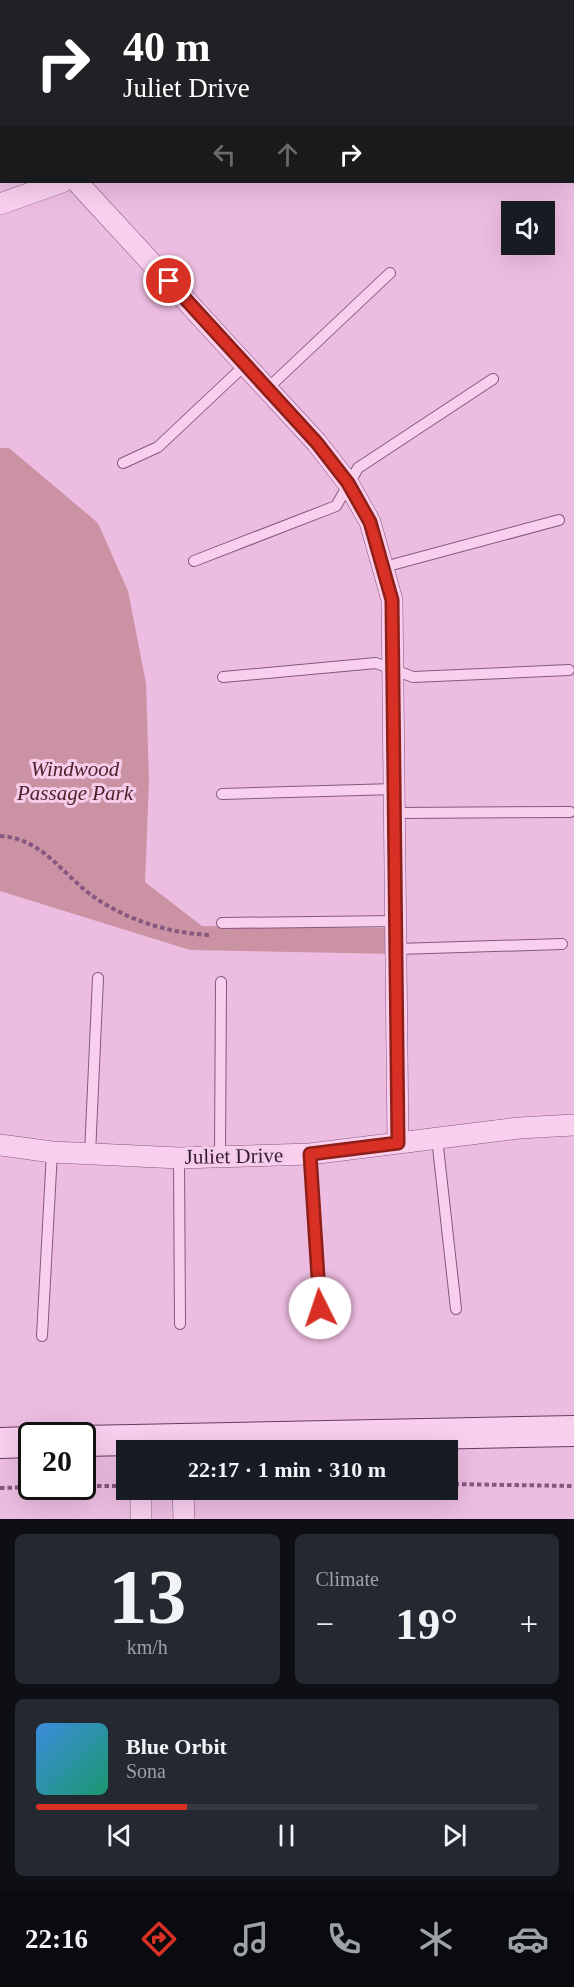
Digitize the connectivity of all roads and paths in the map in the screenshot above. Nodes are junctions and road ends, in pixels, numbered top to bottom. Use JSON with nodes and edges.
{"nodes":[{"id":1,"x":59,"y":183,"type":"edge"},
{"id":2,"x":78,"y":183,"type":"edge"},
{"id":3,"x":0,"y":204,"type":"edge"},
{"id":4,"x":390,"y":273,"type":"dead end"},
{"id":5,"x":245,"y":365,"type":"junction"},
{"id":6,"x":493,"y":379,"type":"dead end"},
{"id":7,"x":267,"y":389,"type":"junction"},
{"id":8,"x":123,"y":463,"type":"dead end"},
{"id":9,"x":348,"y":483,"type":"junction"},
{"id":10,"x":559,"y":520,"type":"dead end"},
{"id":11,"x":194,"y":561,"type":"dead end"},
{"id":12,"x":384,"y":567,"type":"junction"},
{"id":13,"x":394,"y":669,"type":"junction"},
{"id":14,"x":569,"y":670,"type":"dead end"},
{"id":15,"x":223,"y":677,"type":"dead end"},
{"id":16,"x":395,"y":789,"type":"junction"},
{"id":17,"x":222,"y":794,"type":"dead end"},
{"id":18,"x":570,"y":812,"type":"dead end"},
{"id":19,"x":396,"y":813,"type":"junction"},
{"id":20,"x":0,"y":836,"type":"edge"},
{"id":21,"x":397,"y":921,"type":"junction"},
{"id":22,"x":222,"y":923,"type":"dead end"},
{"id":23,"x":215,"y":935,"type":"dead end"},
{"id":24,"x":562,"y":944,"type":"dead end"},
{"id":25,"x":397,"y":949,"type":"junction"},
{"id":26,"x":98,"y":978,"type":"dead end"},
{"id":27,"x":221,"y":982,"type":"dead end"},
{"id":28,"x":574,"y":1125,"type":"edge"},
{"id":29,"x":437,"y":1138,"type":"junction"},
{"id":30,"x":398,"y":1143,"type":"junction"},
{"id":31,"x":0,"y":1145,"type":"edge"},
{"id":32,"x":51,"y":1152,"type":"junction"},
{"id":33,"x":90,"y":1154,"type":"junction"},
{"id":34,"x":310,"y":1154,"type":"junction"},
{"id":35,"x":220,"y":1156,"type":"junction"},
{"id":36,"x":179,"y":1158,"type":"junction"},
{"id":37,"x":456,"y":1309,"type":"dead end"},
{"id":38,"x":180,"y":1324,"type":"dead end"},
{"id":39,"x":321,"y":1330,"type":"dead end"},
{"id":40,"x":42,"y":1336,"type":"dead end"},
{"id":41,"x":574,"y":1431,"type":"edge"},
{"id":42,"x":303,"y":1440,"type":"edge"},
{"id":43,"x":18,"y":1442,"type":"edge"},
{"id":44,"x":96,"y":1442,"type":"edge"},
{"id":45,"x":0,"y":1443,"type":"edge"},
{"id":46,"x":116,"y":1443,"type":"edge"},
{"id":47,"x":458,"y":1484,"type":"edge"},
{"id":48,"x":96,"y":1486,"type":"edge"},
{"id":49,"x":116,"y":1486,"type":"edge"},
{"id":50,"x":574,"y":1486,"type":"edge"},
{"id":51,"x":0,"y":1488,"type":"edge"},
{"id":52,"x":18,"y":1488,"type":"edge"},
{"id":53,"x":141,"y":1500,"type":"edge"},
{"id":54,"x":183,"y":1500,"type":"edge"},
{"id":55,"x":141,"y":1519,"type":"edge"},
{"id":56,"x":184,"y":1519,"type":"edge"}],
"edges":[{"from":1,"to":3,"type":"street"},
{"from":2,"to":5,"type":"street"},
{"from":4,"to":7,"type":"lane"},
{"from":5,"to":7,"type":"street"},
{"from":5,"to":8,"type":"lane"},
{"from":6,"to":9,"type":"lane"},
{"from":7,"to":9,"type":"street"},
{"from":9,"to":11,"type":"lane"},
{"from":9,"to":12,"type":"street"},
{"from":10,"to":12,"type":"lane"},
{"from":12,"to":13,"type":"street"},
{"from":13,"to":14,"type":"lane"},
{"from":13,"to":15,"type":"lane"},
{"from":13,"to":16,"type":"street"},
{"from":16,"to":17,"type":"lane"},
{"from":16,"to":19,"type":"street"},
{"from":18,"to":19,"type":"lane"},
{"from":19,"to":21,"type":"street"},
{"from":20,"to":23,"type":"path"},
{"from":21,"to":22,"type":"lane"},
{"from":21,"to":25,"type":"street"},
{"from":24,"to":25,"type":"lane"},
{"from":25,"to":30,"type":"street"},
{"from":26,"to":33,"type":"lane"},
{"from":27,"to":35,"type":"lane"},
{"from":28,"to":29,"type":"street","name":"Juliet Drive"},
{"from":29,"to":30,"type":"street","name":"Juliet Drive"},
{"from":29,"to":37,"type":"lane"},
{"from":30,"to":34,"type":"street","name":"Juliet Drive"},
{"from":31,"to":32,"type":"street","name":"Juliet Drive"},
{"from":32,"to":33,"type":"street","name":"Juliet Drive"},
{"from":32,"to":40,"type":"lane"},
{"from":33,"to":36,"type":"street","name":"Juliet Drive"},
{"from":34,"to":35,"type":"street","name":"Juliet Drive"},
{"from":34,"to":39,"type":"lane"},
{"from":35,"to":36,"type":"street","name":"Juliet Drive"},
{"from":36,"to":38,"type":"lane"},
{"from":41,"to":42,"type":"street"},
{"from":43,"to":45,"type":"street"},
{"from":44,"to":46,"type":"street"},
{"from":47,"to":50,"type":"path"},
{"from":48,"to":49,"type":"path"},
{"from":51,"to":52,"type":"path"},
{"from":53,"to":55,"type":"street"},
{"from":54,"to":56,"type":"street"}]}
